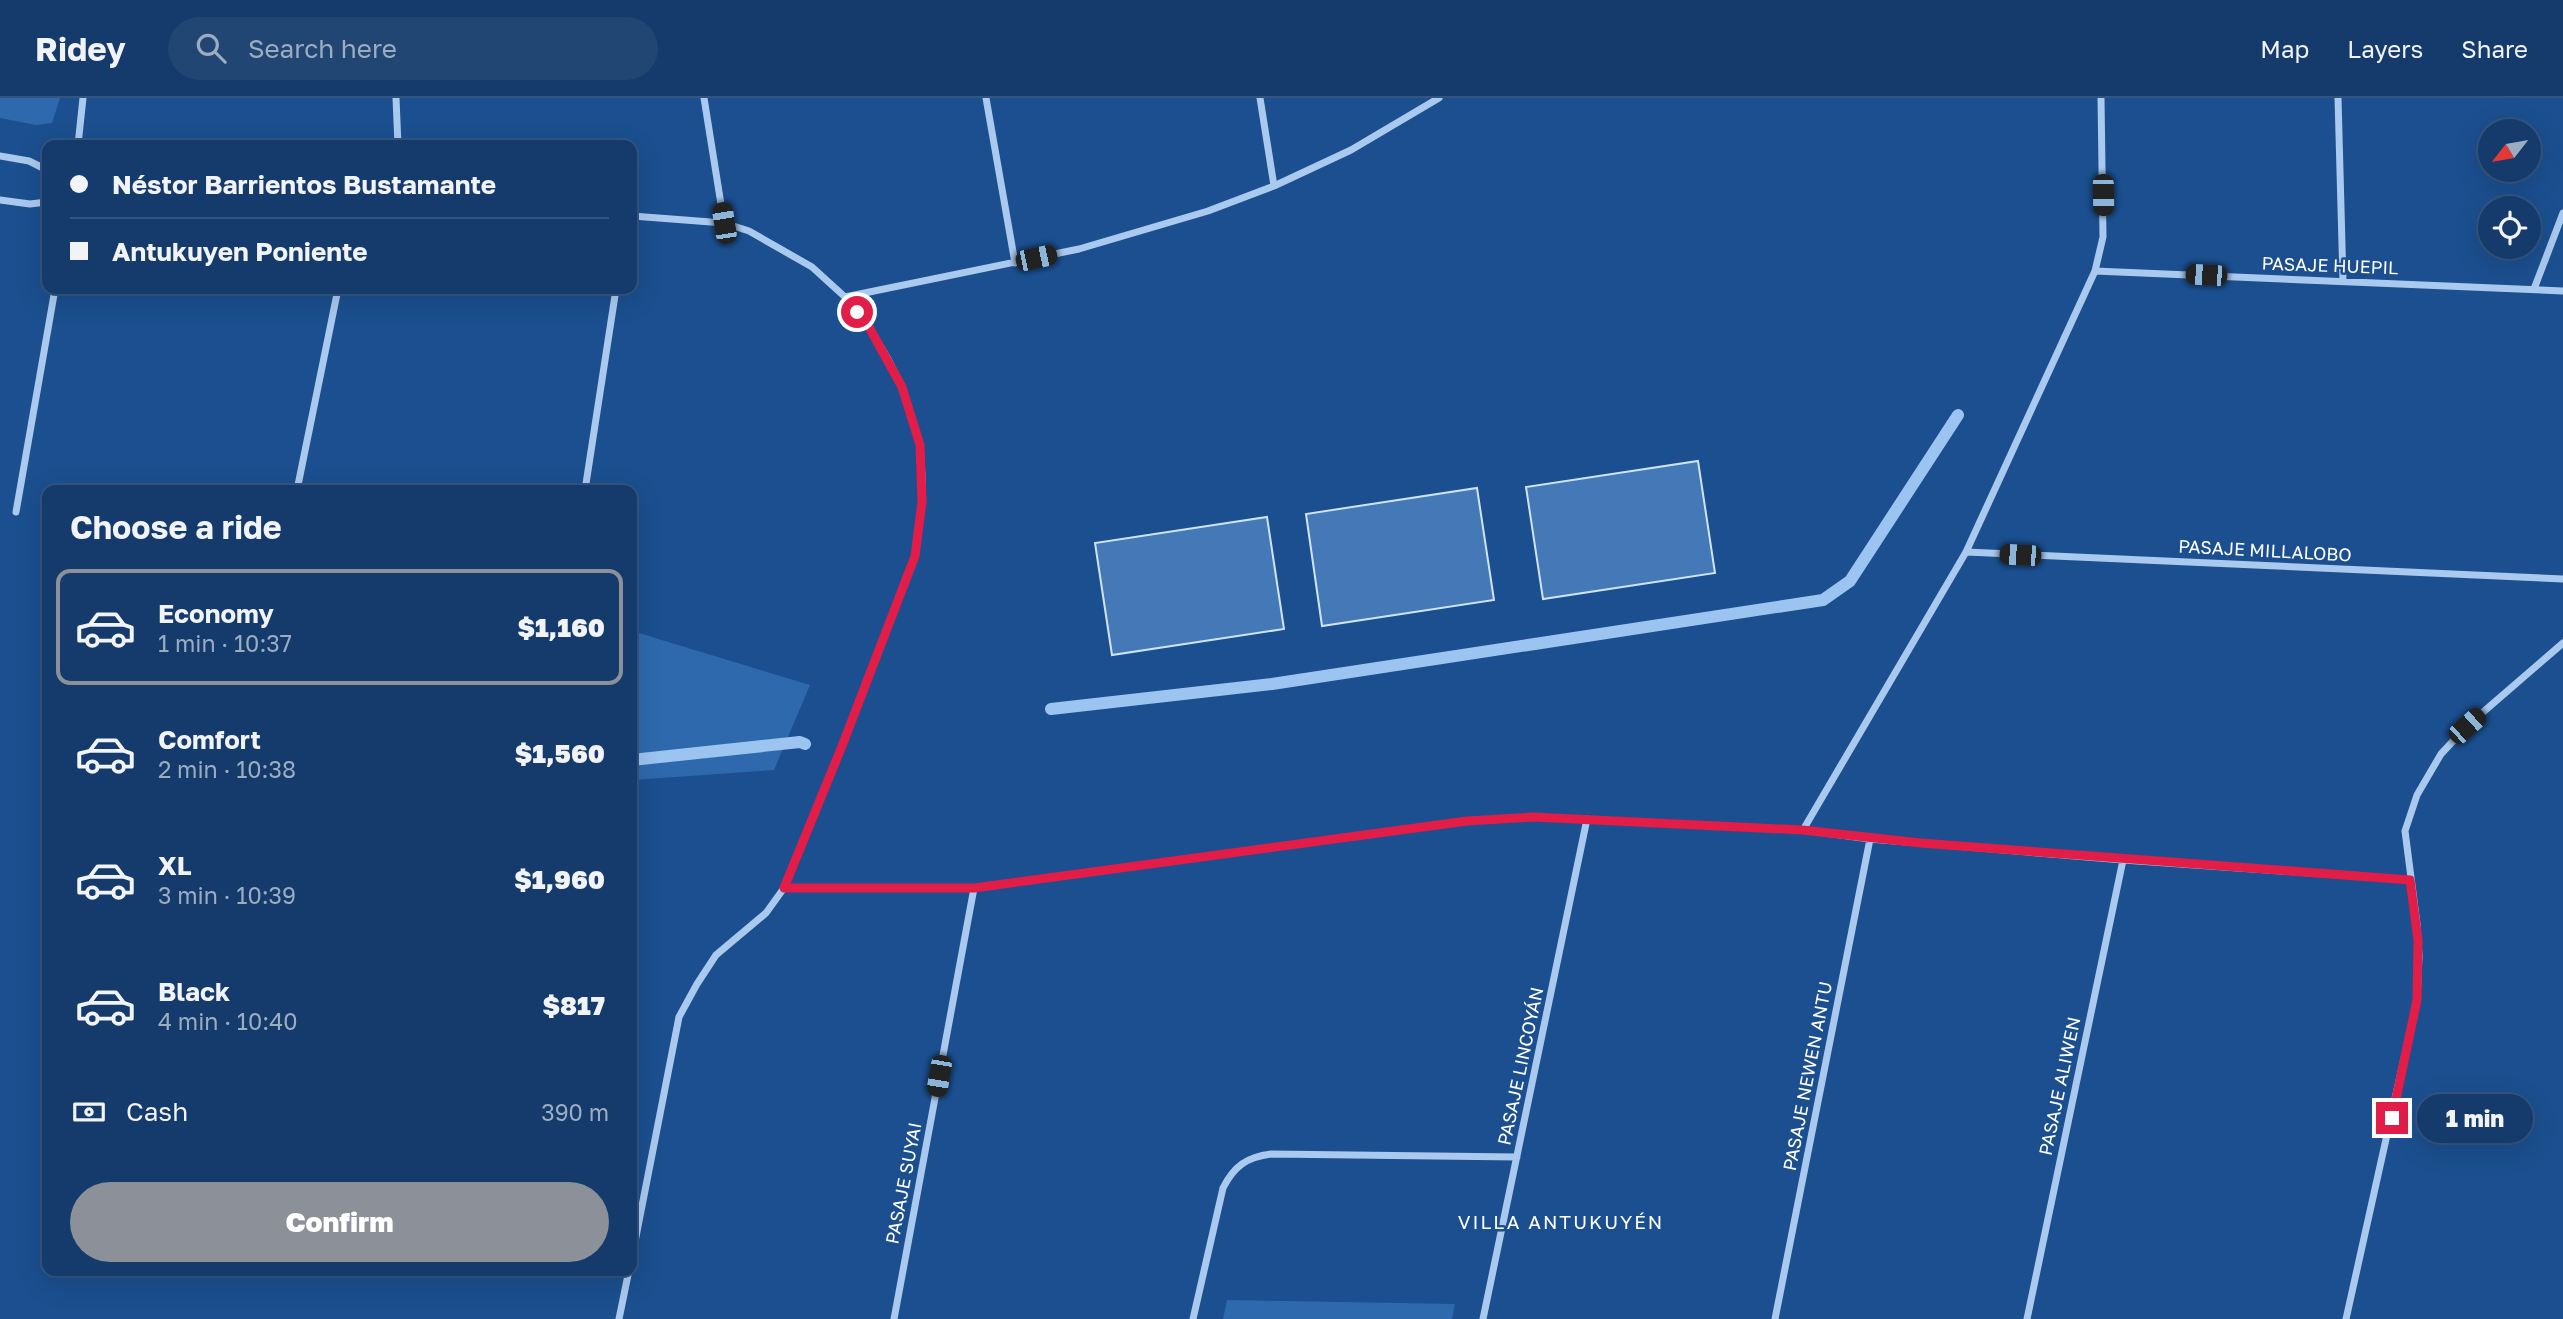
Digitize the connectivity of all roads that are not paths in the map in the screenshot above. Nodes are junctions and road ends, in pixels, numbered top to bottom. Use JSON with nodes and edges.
{"nodes":[{"id":1,"x":83,"y":98,"type":"edge"},
{"id":2,"x":396,"y":98,"type":"edge"},
{"id":3,"x":704,"y":98,"type":"edge"},
{"id":4,"x":986,"y":98,"type":"edge"},
{"id":5,"x":1260,"y":98,"type":"edge"},
{"id":6,"x":1439,"y":98,"type":"edge"},
{"id":7,"x":2101,"y":98,"type":"edge"},
{"id":8,"x":2338,"y":98,"type":"edge"},
{"id":9,"x":79,"y":140,"type":"edge"},
{"id":10,"x":398,"y":140,"type":"edge"},
{"id":11,"x":0,"y":156,"type":"edge"},
{"id":12,"x":42,"y":168,"type":"edge"},
{"id":13,"x":1274,"y":186,"type":"junction"},
{"id":14,"x":0,"y":200,"type":"edge"},
{"id":15,"x":42,"y":203,"type":"edge"},
{"id":16,"x":2563,"y":213,"type":"edge"},
{"id":17,"x":637,"y":216,"type":"edge"},
{"id":18,"x":724,"y":223,"type":"junction"},
{"id":19,"x":1015,"y":263,"type":"junction"},
{"id":20,"x":2095,"y":271,"type":"junction"},
{"id":21,"x":2343,"y":281,"type":"junction"},
{"id":22,"x":2534,"y":289,"type":"junction"},
{"id":23,"x":2563,"y":291,"type":"edge"},
{"id":24,"x":54,"y":294,"type":"edge"},
{"id":25,"x":337,"y":294,"type":"edge"},
{"id":26,"x":615,"y":294,"type":"edge"},
{"id":27,"x":845,"y":298,"type":"junction"},
{"id":28,"x":299,"y":485,"type":"edge"},
{"id":29,"x":586,"y":485,"type":"edge"},
{"id":30,"x":16,"y":512,"type":"dead end"},
{"id":31,"x":1966,"y":552,"type":"junction"},
{"id":32,"x":2563,"y":579,"type":"edge"},
{"id":33,"x":2563,"y":643,"type":"edge"},
{"id":34,"x":1587,"y":819,"type":"junction"},
{"id":35,"x":1802,"y":830,"type":"junction"},
{"id":36,"x":1870,"y":839,"type":"junction"},
{"id":37,"x":2123,"y":860,"type":"junction"},
{"id":38,"x":2410,"y":880,"type":"junction"},
{"id":39,"x":784,"y":888,"type":"junction"},
{"id":40,"x":974,"y":888,"type":"junction"},
{"id":41,"x":1517,"y":1157,"type":"junction"},
{"id":42,"x":637,"y":1231,"type":"edge"},
{"id":43,"x":628,"y":1276,"type":"edge"},
{"id":44,"x":619,"y":1319,"type":"edge"},
{"id":45,"x":894,"y":1319,"type":"edge"},
{"id":46,"x":1194,"y":1319,"type":"edge"},
{"id":47,"x":1483,"y":1319,"type":"edge"},
{"id":48,"x":1775,"y":1319,"type":"edge"},
{"id":49,"x":2027,"y":1319,"type":"edge"},
{"id":50,"x":2346,"y":1319,"type":"edge"}],
"edges":[{"from":1,"to":9,"type":"street"},
{"from":2,"to":10,"type":"street"},
{"from":3,"to":18,"type":"street"},
{"from":4,"to":19,"type":"street"},
{"from":5,"to":13,"type":"street"},
{"from":6,"to":13,"type":"street"},
{"from":7,"to":20,"type":"street"},
{"from":8,"to":21,"type":"street"},
{"from":11,"to":12,"type":"street"},
{"from":13,"to":19,"type":"street"},
{"from":14,"to":15,"type":"street"},
{"from":16,"to":22,"type":"street"},
{"from":17,"to":18,"type":"street"},
{"from":18,"to":27,"type":"street"},
{"from":19,"to":27,"type":"street"},
{"from":20,"to":21,"type":"street","name":"PASAJE HUEPIL"},
{"from":20,"to":31,"type":"street"},
{"from":21,"to":22,"type":"street","name":"PASAJE HUEPIL"},
{"from":22,"to":23,"type":"street","name":"PASAJE HUEPIL"},
{"from":24,"to":30,"type":"street"},
{"from":25,"to":28,"type":"street"},
{"from":26,"to":29,"type":"street"},
{"from":27,"to":39,"type":"street"},
{"from":31,"to":32,"type":"street","name":"PASAJE MILLALOBO"},
{"from":31,"to":35,"type":"street"},
{"from":33,"to":38,"type":"street"},
{"from":34,"to":35,"type":"street"},
{"from":34,"to":40,"type":"street"},
{"from":34,"to":41,"type":"street","name":"PASAJE LINCOYÁN"},
{"from":35,"to":36,"type":"street"},
{"from":36,"to":37,"type":"street"},
{"from":36,"to":48,"type":"street","name":"PASAJE NEWEN ANTU"},
{"from":37,"to":38,"type":"street"},
{"from":37,"to":49,"type":"street","name":"PASAJE ALIWEN"},
{"from":38,"to":50,"type":"street"},
{"from":39,"to":40,"type":"street"},
{"from":39,"to":42,"type":"street"},
{"from":40,"to":45,"type":"street","name":"PASAJE SUYAI"},
{"from":41,"to":46,"type":"street"},
{"from":41,"to":47,"type":"street","name":"PASAJE LINCOYÁN"},
{"from":43,"to":44,"type":"street"}]}
